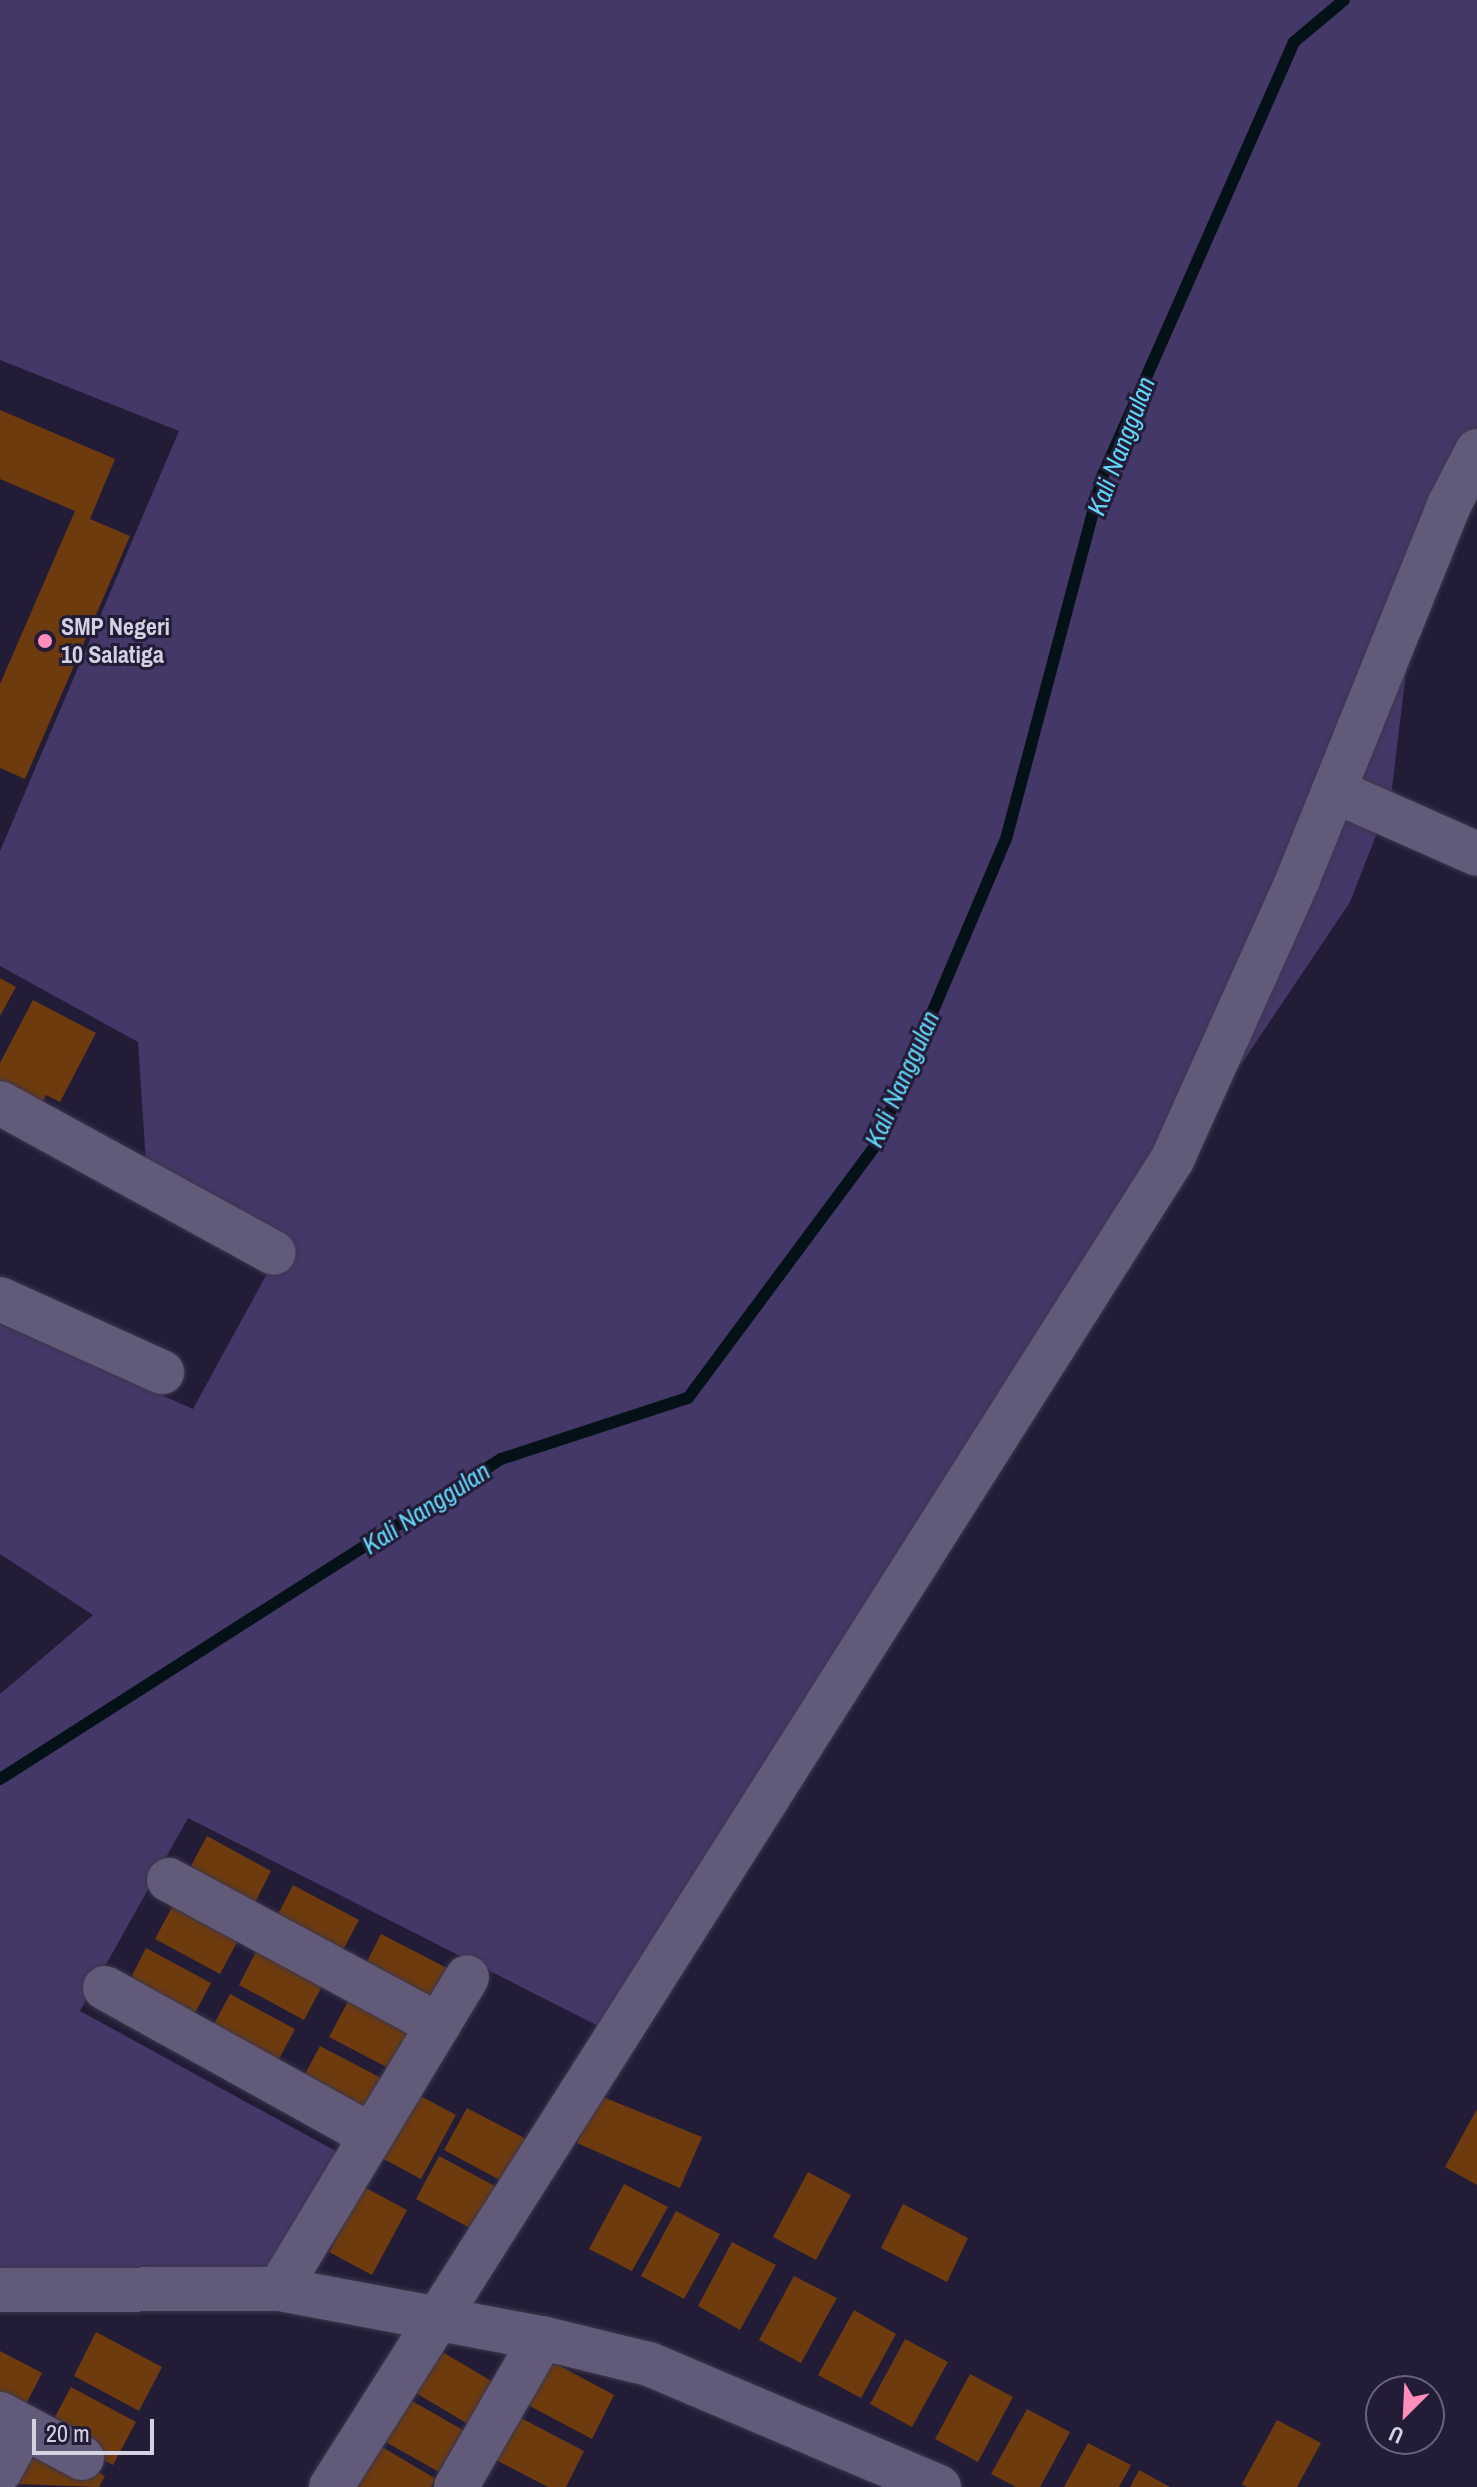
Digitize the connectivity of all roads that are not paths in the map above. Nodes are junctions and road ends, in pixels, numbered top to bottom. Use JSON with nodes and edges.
{"nodes":[{"id":1,"x":1477,"y":451,"type":"edge"},
{"id":2,"x":1335,"y":791,"type":"junction"},
{"id":3,"x":1477,"y":854,"type":"edge"},
{"id":4,"x":0,"y":1103,"type":"edge"},
{"id":5,"x":274,"y":1253,"type":"dead end"},
{"id":6,"x":0,"y":1299,"type":"edge"},
{"id":7,"x":162,"y":1372,"type":"dead end"},
{"id":8,"x":169,"y":1880,"type":"dead end"},
{"id":9,"x":467,"y":1977,"type":"dead end"},
{"id":10,"x":105,"y":1988,"type":"dead end"},
{"id":11,"x":438,"y":2025,"type":"junction"},
{"id":12,"x":370,"y":2135,"type":"junction"},
{"id":13,"x":279,"y":2289,"type":"junction"},
{"id":14,"x":0,"y":2290,"type":"edge"},
{"id":15,"x":435,"y":2316,"type":"junction"},
{"id":16,"x":542,"y":2338,"type":"junction"},
{"id":17,"x":12,"y":2421,"type":"edge"},
{"id":18,"x":82,"y":2458,"type":"dead end"},
{"id":19,"x":0,"y":2471,"type":"edge"},
{"id":20,"x":331,"y":2487,"type":"edge"},
{"id":21,"x":456,"y":2487,"type":"edge"},
{"id":22,"x":939,"y":2487,"type":"edge"}],
"edges":[{"from":1,"to":2,"type":"street"},
{"from":2,"to":3,"type":"street"},
{"from":2,"to":15,"type":"street"},
{"from":4,"to":5,"type":"street"},
{"from":6,"to":7,"type":"street"},
{"from":8,"to":11,"type":"street"},
{"from":9,"to":11,"type":"street"},
{"from":10,"to":12,"type":"street"},
{"from":11,"to":12,"type":"street"},
{"from":12,"to":13,"type":"street"},
{"from":13,"to":14,"type":"street"},
{"from":13,"to":15,"type":"street"},
{"from":15,"to":16,"type":"street"},
{"from":15,"to":20,"type":"street"},
{"from":16,"to":21,"type":"street"},
{"from":16,"to":22,"type":"street"},
{"from":17,"to":18,"type":"street"},
{"from":17,"to":19,"type":"street"}]}
